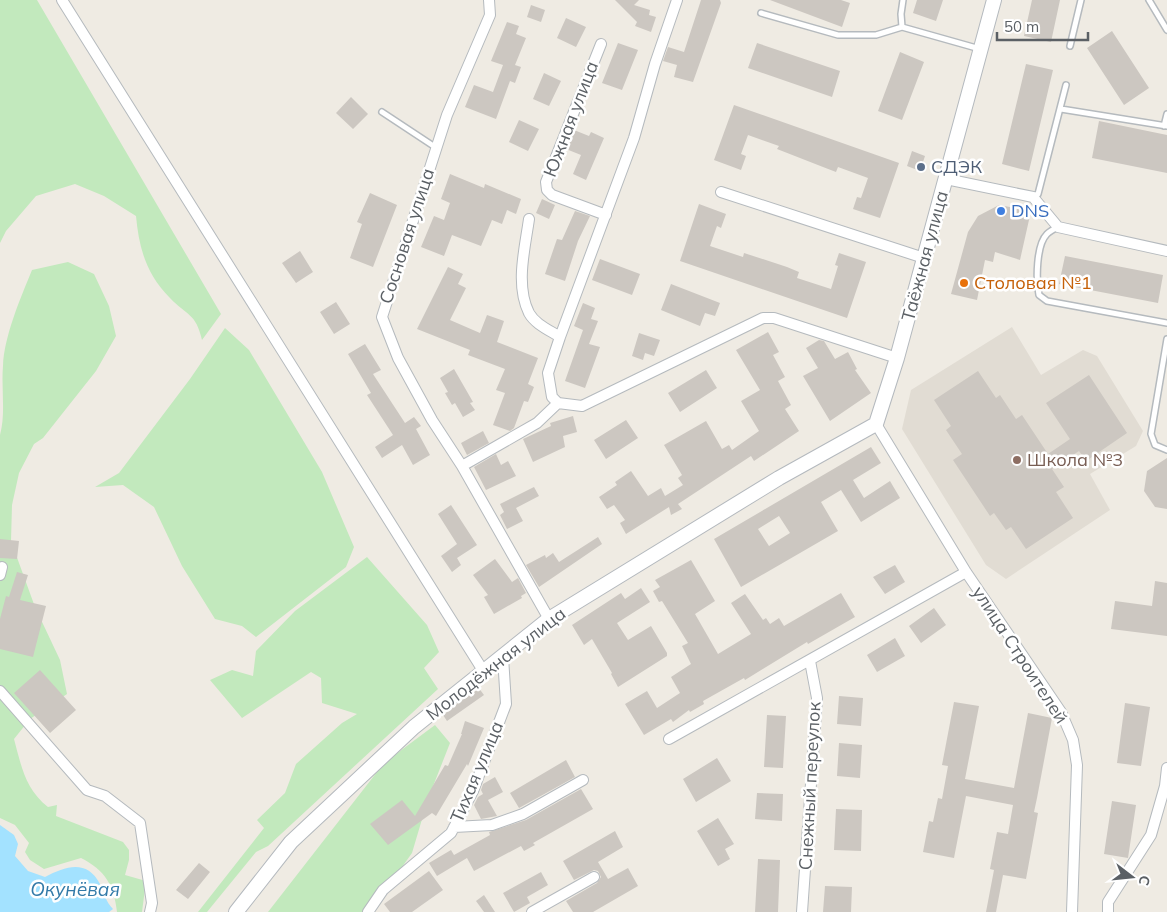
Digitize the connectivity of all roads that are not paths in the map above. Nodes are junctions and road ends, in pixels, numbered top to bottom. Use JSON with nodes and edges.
{"nodes":[{"id":1,"x":62,"y":0,"type":"edge"},
{"id":2,"x":489,"y":0,"type":"edge"},
{"id":3,"x":677,"y":0,"type":"edge"},
{"id":4,"x":904,"y":0,"type":"edge"},
{"id":5,"x":994,"y":0,"type":"edge"},
{"id":6,"x":1081,"y":0,"type":"edge"},
{"id":7,"x":1148,"y":0,"type":"edge"},
{"id":8,"x":761,"y":13,"type":"dead end"},
{"id":9,"x":902,"y":28,"type":"junction"},
{"id":10,"x":1167,"y":30,"type":"edge"},
{"id":11,"x":600,"y":44,"type":"dead end"},
{"id":12,"x":1070,"y":46,"type":"dead end"},
{"id":13,"x":981,"y":49,"type":"junction"},
{"id":14,"x":1066,"y":85,"type":"dead end"},
{"id":15,"x":1061,"y":109,"type":"junction"},
{"id":16,"x":382,"y":112,"type":"dead end"},
{"id":17,"x":1167,"y":114,"type":"edge"},
{"id":18,"x":1165,"y":126,"type":"edge"},
{"id":19,"x":435,"y":147,"type":"junction"},
{"id":20,"x":946,"y":178,"type":"junction"},
{"id":21,"x":721,"y":192,"type":"dead end"},
{"id":22,"x":1033,"y":197,"type":"junction"},
{"id":23,"x":606,"y":215,"type":"junction"},
{"id":24,"x":529,"y":220,"type":"dead end"},
{"id":25,"x":1058,"y":227,"type":"junction"},
{"id":26,"x":1167,"y":251,"type":"edge"},
{"id":27,"x":924,"y":258,"type":"junction"},
{"id":28,"x":1167,"y":324,"type":"edge"},
{"id":29,"x":560,"y":337,"type":"junction"},
{"id":30,"x":1167,"y":339,"type":"edge"},
{"id":31,"x":897,"y":358,"type":"junction"},
{"id":32,"x":558,"y":403,"type":"junction"},
{"id":33,"x":876,"y":424,"type":"junction"},
{"id":34,"x":1167,"y":450,"type":"edge"},
{"id":35,"x":462,"y":466,"type":"junction"},
{"id":36,"x":966,"y":572,"type":"junction"},
{"id":37,"x":549,"y":619,"type":"junction"},
{"id":38,"x":503,"y":657,"type":"junction"},
{"id":39,"x":810,"y":661,"type":"junction"},
{"id":40,"x":484,"y":672,"type":"junction"},
{"id":41,"x":0,"y":692,"type":"edge"},
{"id":42,"x":669,"y":738,"type":"dead end"},
{"id":43,"x":1167,"y":768,"type":"edge"},
{"id":44,"x":583,"y":780,"type":"dead end"},
{"id":45,"x":454,"y":827,"type":"junction"},
{"id":46,"x":594,"y":877,"type":"dead end"},
{"id":47,"x":150,"y":912,"type":"edge"},
{"id":48,"x":236,"y":912,"type":"edge"},
{"id":49,"x":368,"y":912,"type":"edge"},
{"id":50,"x":532,"y":912,"type":"edge"},
{"id":51,"x":802,"y":912,"type":"edge"},
{"id":52,"x":1072,"y":912,"type":"edge"},
{"id":53,"x":1108,"y":912,"type":"edge"}],
"edges":[{"from":1,"to":40,"type":"street"},
{"from":2,"to":19,"type":"street","name":"Сосновая улица"},
{"from":3,"to":23,"type":"street"},
{"from":4,"to":9,"type":"lane"},
{"from":5,"to":13,"type":"main road","name":"Таёжная улица"},
{"from":6,"to":12,"type":"lane"},
{"from":7,"to":10,"type":"lane"},
{"from":8,"to":9,"type":"lane"},
{"from":9,"to":13,"type":"lane"},
{"from":11,"to":23,"type":"street","name":"Южная улица"},
{"from":13,"to":20,"type":"main road","name":"Таёжная улица"},
{"from":14,"to":15,"type":"lane"},
{"from":15,"to":18,"type":"lane"},
{"from":15,"to":22,"type":"lane"},
{"from":16,"to":19,"type":"lane"},
{"from":17,"to":18,"type":"lane"},
{"from":19,"to":35,"type":"street","name":"Сосновая улица"},
{"from":20,"to":22,"type":"street"},
{"from":20,"to":27,"type":"main road","name":"Таёжная улица"},
{"from":21,"to":27,"type":"street"},
{"from":22,"to":25,"type":"street"},
{"from":23,"to":29,"type":"street"},
{"from":24,"to":29,"type":"street"},
{"from":25,"to":26,"type":"street"},
{"from":25,"to":28,"type":"lane"},
{"from":27,"to":31,"type":"main road","name":"Таёжная улица"},
{"from":29,"to":32,"type":"street"},
{"from":30,"to":34,"type":"lane"},
{"from":31,"to":32,"type":"street"},
{"from":31,"to":33,"type":"main road","name":"Таёжная улица"},
{"from":32,"to":35,"type":"street"},
{"from":33,"to":36,"type":"street","name":"улица Строителей"},
{"from":33,"to":37,"type":"main road","name":"Молодёжная улица"},
{"from":35,"to":37,"type":"street","name":"Сосновая улица"},
{"from":36,"to":39,"type":"street"},
{"from":36,"to":52,"type":"street","name":"улица Строителей"},
{"from":37,"to":38,"type":"main road","name":"Молодёжная улица"},
{"from":38,"to":40,"type":"main road","name":"Молодёжная улица"},
{"from":38,"to":45,"type":"street","name":"Тихая улица"},
{"from":39,"to":42,"type":"street"},
{"from":39,"to":51,"type":"street","name":"Снежный переулок"},
{"from":40,"to":48,"type":"main road","name":"Молодёжная улица"},
{"from":41,"to":47,"type":"street"},
{"from":43,"to":53,"type":"street"},
{"from":44,"to":45,"type":"street"},
{"from":45,"to":49,"type":"street","name":"Тихая улица"},
{"from":46,"to":50,"type":"street"}]}
